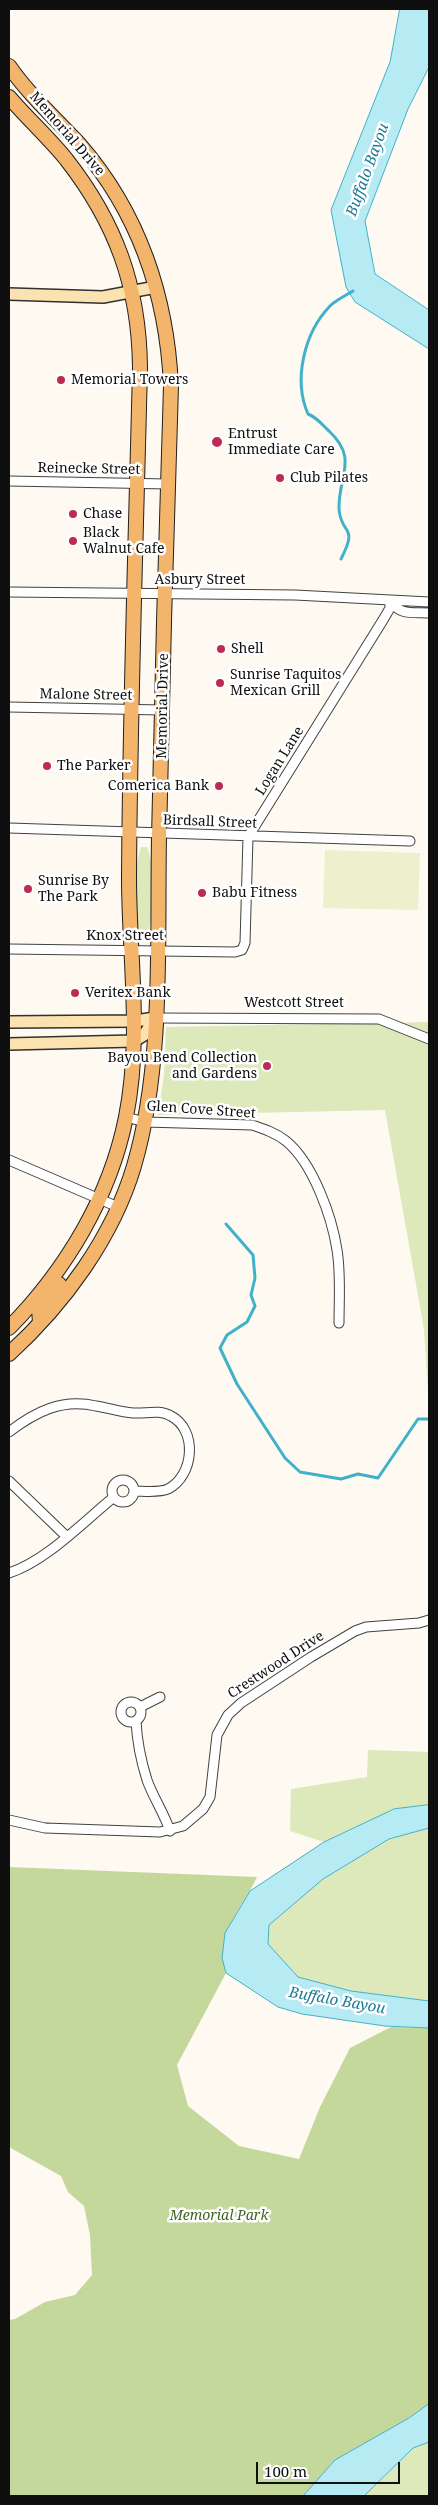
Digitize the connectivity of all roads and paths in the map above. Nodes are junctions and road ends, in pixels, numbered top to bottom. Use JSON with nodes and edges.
{"nodes":[{"id":1,"x":9,"y":66,"type":"edge"},
{"id":2,"x":9,"y":96,"type":"edge"},
{"id":3,"x":156,"y":287,"type":"junction"},
{"id":4,"x":133,"y":292,"type":"junction"},
{"id":5,"x":9,"y":294,"type":"edge"},
{"id":6,"x":9,"y":481,"type":"edge"},
{"id":7,"x":137,"y":484,"type":"junction"},
{"id":8,"x":168,"y":484,"type":"junction"},
{"id":9,"x":9,"y":592,"type":"edge"},
{"id":10,"x":135,"y":594,"type":"junction"},
{"id":11,"x":165,"y":594,"type":"junction"},
{"id":12,"x":390,"y":601,"type":"junction"},
{"id":13,"x":429,"y":602,"type":"edge"},
{"id":14,"x":429,"y":613,"type":"edge"},
{"id":15,"x":9,"y":707,"type":"edge"},
{"id":16,"x":133,"y":710,"type":"junction"},
{"id":17,"x":162,"y":710,"type":"junction"},
{"id":18,"x":9,"y":828,"type":"edge"},
{"id":19,"x":130,"y":831,"type":"junction"},
{"id":20,"x":160,"y":834,"type":"junction"},
{"id":21,"x":248,"y":837,"type":"junction"},
{"id":22,"x":410,"y":841,"type":"dead end"},
{"id":23,"x":9,"y":949,"type":"edge"},
{"id":24,"x":132,"y":950,"type":"junction"},
{"id":25,"x":158,"y":950,"type":"junction"},
{"id":26,"x":155,"y":1018,"type":"junction"},
{"id":27,"x":135,"y":1021,"type":"junction"},
{"id":28,"x":11,"y":1022,"type":"edge"},
{"id":29,"x":429,"y":1039,"type":"edge"},
{"id":30,"x":134,"y":1041,"type":"junction"},
{"id":31,"x":11,"y":1044,"type":"edge"},
{"id":32,"x":126,"y":1117,"type":"junction"},
{"id":33,"x":145,"y":1122,"type":"junction"},
{"id":34,"x":9,"y":1160,"type":"edge"},
{"id":35,"x":99,"y":1198,"type":"junction"},
{"id":36,"x":118,"y":1207,"type":"junction"},
{"id":37,"x":60,"y":1267,"type":"junction"},
{"id":38,"x":40,"y":1323,"type":"junction"},
{"id":39,"x":339,"y":1323,"type":"dead end"},
{"id":40,"x":9,"y":1328,"type":"edge"},
{"id":41,"x":9,"y":1354,"type":"edge"},
{"id":42,"x":9,"y":1432,"type":"edge"},
{"id":43,"x":9,"y":1481,"type":"edge"},
{"id":44,"x":134,"y":1491,"type":"junction"},
{"id":45,"x":114,"y":1497,"type":"junction"},
{"id":46,"x":66,"y":1536,"type":"junction"},
{"id":47,"x":9,"y":1573,"type":"edge"},
{"id":48,"x":429,"y":1620,"type":"edge"},
{"id":49,"x":160,"y":1697,"type":"dead end"},
{"id":50,"x":140,"y":1708,"type":"junction"},
{"id":51,"x":136,"y":1721,"type":"junction"},
{"id":52,"x":9,"y":1820,"type":"edge"},
{"id":53,"x":170,"y":1831,"type":"junction"}],
"edges":[{"from":1,"to":3,"type":"main road","name":"Memorial Drive"},
{"from":2,"to":4,"type":"main road","name":"Memorial Drive"},
{"from":3,"to":4,"type":"main road"},
{"from":3,"to":8,"type":"main road","name":"Memorial Drive"},
{"from":4,"to":5,"type":"main road"},
{"from":4,"to":7,"type":"main road","name":"Memorial Drive"},
{"from":6,"to":7,"type":"street","name":"Reinecke Street"},
{"from":7,"to":8,"type":"street","name":"Reinecke Street"},
{"from":7,"to":10,"type":"main road","name":"Memorial Drive"},
{"from":8,"to":11,"type":"main road","name":"Memorial Drive"},
{"from":9,"to":10,"type":"street","name":"Asbury Street"},
{"from":10,"to":11,"type":"street","name":"Asbury Street"},
{"from":10,"to":16,"type":"main road","name":"Memorial Drive"},
{"from":11,"to":12,"type":"street","name":"Asbury Street"},
{"from":11,"to":17,"type":"main road","name":"Memorial Drive"},
{"from":12,"to":13,"type":"street"},
{"from":12,"to":14,"type":"street"},
{"from":12,"to":21,"type":"street","name":"Logan Lane"},
{"from":15,"to":16,"type":"street","name":"Malone Street"},
{"from":16,"to":17,"type":"street","name":"Malone Street"},
{"from":16,"to":19,"type":"main road","name":"Memorial Drive"},
{"from":17,"to":20,"type":"main road","name":"Memorial Drive"},
{"from":18,"to":19,"type":"street","name":"Birdsall Street"},
{"from":19,"to":20,"type":"street","name":"Birdsall Street"},
{"from":19,"to":24,"type":"main road","name":"Memorial Drive"},
{"from":20,"to":21,"type":"street","name":"Birdsall Street"},
{"from":20,"to":25,"type":"main road","name":"Memorial Drive"},
{"from":21,"to":22,"type":"street","name":"Birdsall Street"},
{"from":21,"to":25,"type":"street","name":"Knox Street"},
{"from":23,"to":24,"type":"street","name":"Knox Street"},
{"from":24,"to":25,"type":"street","name":"Knox Street"},
{"from":24,"to":27,"type":"main road","name":"Memorial Drive"},
{"from":25,"to":26,"type":"main road","name":"Memorial Drive"},
{"from":26,"to":27,"type":"main road","name":"Westcott Street"},
{"from":26,"to":29,"type":"street","name":"Westcott Street"},
{"from":26,"to":30,"type":"main road"},
{"from":26,"to":33,"type":"main road","name":"Memorial Drive"},
{"from":27,"to":28,"type":"main road","name":"Westcott Street"},
{"from":27,"to":30,"type":"main road","name":"Memorial Drive"},
{"from":28,"to":31,"type":"main road"},
{"from":30,"to":31,"type":"main road"},
{"from":30,"to":32,"type":"main road","name":"Memorial Drive"},
{"from":32,"to":33,"type":"street","name":"Glen Cove Street"},
{"from":32,"to":35,"type":"main road","name":"Memorial Drive"},
{"from":33,"to":36,"type":"main road","name":"Memorial Drive"},
{"from":33,"to":39,"type":"street","name":"Glen Cove Street"},
{"from":34,"to":35,"type":"street"},
{"from":35,"to":36,"type":"street"},
{"from":35,"to":37,"type":"main road","name":"Memorial Drive"},
{"from":36,"to":38,"type":"main road","name":"Memorial Drive"},
{"from":37,"to":38,"type":"main road"},
{"from":37,"to":40,"type":"main road","name":"Memorial Drive"},
{"from":38,"to":41,"type":"main road","name":"Memorial Drive"},
{"from":42,"to":44,"type":"street"},
{"from":43,"to":46,"type":"street"},
{"from":44,"to":45,"type":"street"},
{"from":44,"to":45,"type":"street"},
{"from":45,"to":46,"type":"street"},
{"from":46,"to":47,"type":"street"},
{"from":48,"to":53,"type":"street","name":"Crestwood Drive"},
{"from":49,"to":50,"type":"street"},
{"from":50,"to":51,"type":"street"},
{"from":50,"to":51,"type":"street"},
{"from":51,"to":53,"type":"street"},
{"from":52,"to":53,"type":"street"}]}
